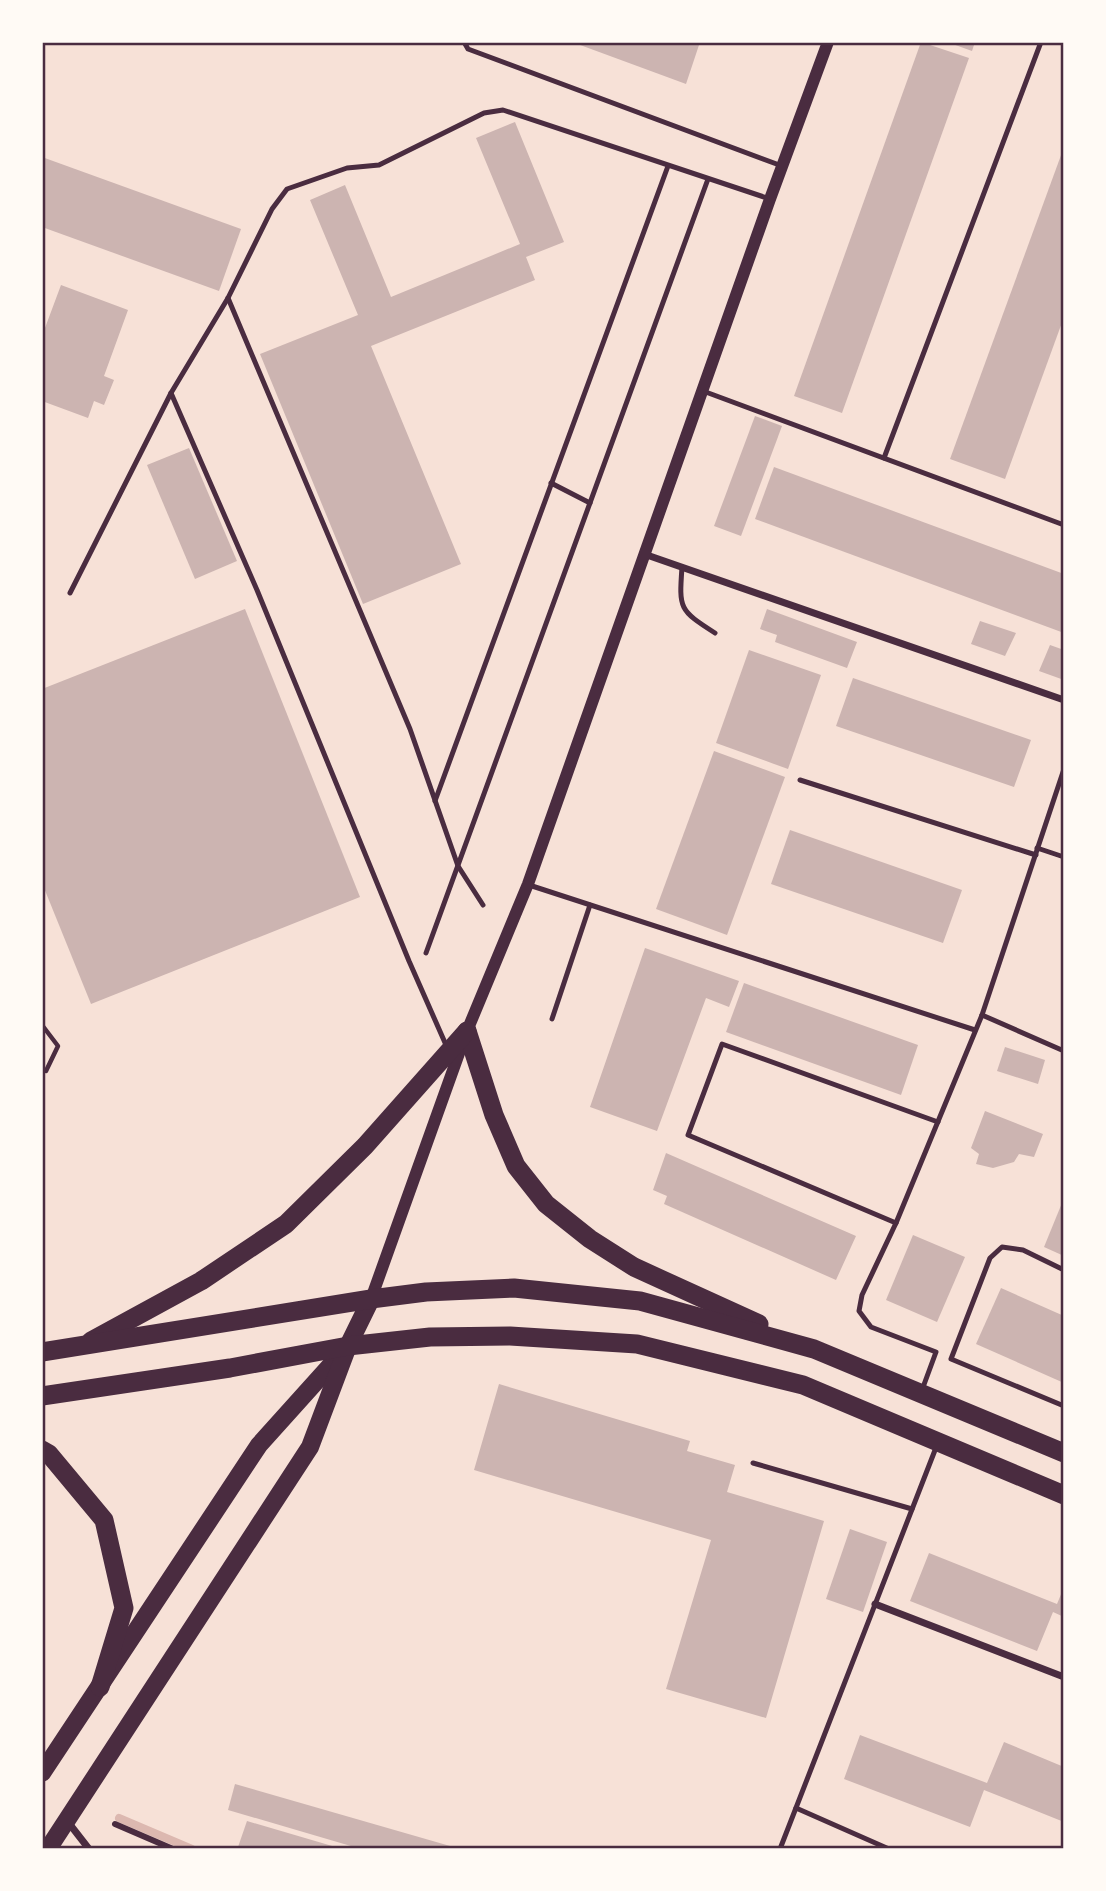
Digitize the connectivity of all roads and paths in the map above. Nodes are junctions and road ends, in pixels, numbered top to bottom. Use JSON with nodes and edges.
{"nodes":[{"id":1,"x":464,"y":42,"type":"edge"},
{"id":2,"x":828,"y":42,"type":"edge"},
{"id":3,"x":1041,"y":42,"type":"edge"},
{"id":4,"x":668,"y":166,"type":"junction"},
{"id":5,"x":782,"y":166,"type":"junction"},
{"id":6,"x":708,"y":179,"type":"junction"},
{"id":7,"x":770,"y":199,"type":"junction"},
{"id":8,"x":228,"y":298,"type":"junction"},
{"id":9,"x":703,"y":391,"type":"junction"},
{"id":10,"x":171,"y":393,"type":"junction"},
{"id":11,"x":884,"y":458,"type":"junction"},
{"id":12,"x":551,"y":483,"type":"junction"},
{"id":13,"x":590,"y":503,"type":"junction"},
{"id":14,"x":1064,"y":525,"type":"edge"},
{"id":15,"x":645,"y":554,"type":"junction"},
{"id":16,"x":682,"y":567,"type":"junction"},
{"id":17,"x":70,"y":593,"type":"dead end"},
{"id":18,"x":715,"y":634,"type":"dead end"},
{"id":19,"x":1064,"y":701,"type":"edge"},
{"id":20,"x":1064,"y":769,"type":"edge"},
{"id":21,"x":800,"y":780,"type":"dead end"},
{"id":22,"x":435,"y":801,"type":"junction"},
{"id":23,"x":1037,"y":852,"type":"junction"},
{"id":24,"x":1064,"y":857,"type":"edge"},
{"id":25,"x":458,"y":866,"type":"junction"},
{"id":26,"x":528,"y":884,"type":"junction"},
{"id":27,"x":483,"y":905,"type":"dead end"},
{"id":28,"x":590,"y":905,"type":"junction"},
{"id":29,"x":426,"y":953,"type":"dead end"},
{"id":30,"x":982,"y":1016,"type":"junction"},
{"id":31,"x":552,"y":1019,"type":"dead end"},
{"id":32,"x":42,"y":1025,"type":"edge"},
{"id":33,"x":975,"y":1030,"type":"junction"},
{"id":34,"x":467,"y":1031,"type":"junction"},
{"id":35,"x":449,"y":1051,"type":"junction"},
{"id":36,"x":1064,"y":1051,"type":"edge"},
{"id":37,"x":46,"y":1071,"type":"dead end"},
{"id":38,"x":938,"y":1122,"type":"junction"},
{"id":39,"x":896,"y":1223,"type":"junction"},
{"id":40,"x":1064,"y":1270,"type":"edge"},
{"id":41,"x":371,"y":1299,"type":"junction"},
{"id":42,"x":348,"y":1346,"type":"junction"},
{"id":43,"x":78,"y":1348,"type":"junction"},
{"id":44,"x":814,"y":1349,"type":"junction"},
{"id":45,"x":42,"y":1352,"type":"edge"},
{"id":46,"x":936,"y":1352,"type":"junction"},
{"id":47,"x":951,"y":1359,"type":"junction"},
{"id":48,"x":921,"y":1394,"type":"junction"},
{"id":49,"x":42,"y":1396,"type":"edge"},
{"id":50,"x":1064,"y":1406,"type":"edge"},
{"id":51,"x":938,"y":1442,"type":"junction"},
{"id":52,"x":42,"y":1450,"type":"edge"},
{"id":53,"x":1064,"y":1452,"type":"edge"},
{"id":54,"x":753,"y":1463,"type":"dead end"},
{"id":55,"x":1064,"y":1495,"type":"edge"},
{"id":56,"x":912,"y":1509,"type":"junction"},
{"id":57,"x":876,"y":1604,"type":"junction"},
{"id":58,"x":1064,"y":1677,"type":"edge"},
{"id":59,"x":100,"y":1687,"type":"junction"},
{"id":60,"x":43,"y":1769,"type":"edge"},
{"id":61,"x":796,"y":1808,"type":"junction"},
{"id":62,"x":67,"y":1821,"type":"junction"},
{"id":63,"x":115,"y":1824,"type":"dead end"},
{"id":64,"x":48,"y":1849,"type":"edge"},
{"id":65,"x":89,"y":1849,"type":"edge"},
{"id":66,"x":173,"y":1849,"type":"edge"},
{"id":67,"x":780,"y":1849,"type":"edge"},
{"id":68,"x":889,"y":1849,"type":"edge"}],
"edges":[{"from":1,"to":5,"type":"lane"},
{"from":2,"to":5,"type":"street"},
{"from":3,"to":11,"type":"lane"},
{"from":4,"to":6,"type":"lane"},
{"from":4,"to":8,"type":"lane"},
{"from":4,"to":12,"type":"lane"},
{"from":5,"to":7,"type":"street"},
{"from":6,"to":7,"type":"lane"},
{"from":6,"to":13,"type":"lane"},
{"from":7,"to":9,"type":"street"},
{"from":8,"to":10,"type":"lane"},
{"from":8,"to":22,"type":"lane"},
{"from":9,"to":11,"type":"lane"},
{"from":9,"to":15,"type":"street"},
{"from":10,"to":17,"type":"lane"},
{"from":10,"to":35,"type":"lane"},
{"from":11,"to":14,"type":"lane"},
{"from":12,"to":13,"type":"lane"},
{"from":12,"to":22,"type":"lane"},
{"from":13,"to":25,"type":"lane"},
{"from":15,"to":16,"type":"street"},
{"from":15,"to":26,"type":"street"},
{"from":16,"to":18,"type":"lane"},
{"from":16,"to":19,"type":"street"},
{"from":20,"to":23,"type":"lane"},
{"from":21,"to":23,"type":"lane"},
{"from":22,"to":25,"type":"lane"},
{"from":23,"to":24,"type":"lane"},
{"from":23,"to":30,"type":"lane"},
{"from":25,"to":27,"type":"lane"},
{"from":25,"to":29,"type":"lane"},
{"from":26,"to":28,"type":"lane"},
{"from":26,"to":34,"type":"street"},
{"from":28,"to":31,"type":"lane"},
{"from":28,"to":33,"type":"lane"},
{"from":30,"to":33,"type":"lane"},
{"from":30,"to":36,"type":"lane"},
{"from":32,"to":37,"type":"path"},
{"from":33,"to":38,"type":"lane"},
{"from":34,"to":35,"type":"highway"},
{"from":34,"to":41,"type":"street"},
{"from":34,"to":44,"type":"highway"},
{"from":35,"to":43,"type":"highway"},
{"from":38,"to":39,"type":"lane"},
{"from":38,"to":39,"type":"lane"},
{"from":39,"to":46,"type":"lane"},
{"from":40,"to":47,"type":"lane"},
{"from":41,"to":42,"type":"main road"},
{"from":41,"to":43,"type":"highway"},
{"from":41,"to":44,"type":"highway"},
{"from":42,"to":49,"type":"highway"},
{"from":42,"to":51,"type":"highway"},
{"from":42,"to":59,"type":"main road"},
{"from":42,"to":62,"type":"main road"},
{"from":43,"to":45,"type":"highway"},
{"from":44,"to":48,"type":"highway"},
{"from":46,"to":47,"type":"lane"},
{"from":46,"to":48,"type":"lane"},
{"from":47,"to":50,"type":"lane"},
{"from":48,"to":53,"type":"highway"},
{"from":51,"to":55,"type":"highway"},
{"from":51,"to":56,"type":"lane"},
{"from":52,"to":59,"type":"highway"},
{"from":54,"to":56,"type":"lane"},
{"from":56,"to":57,"type":"lane"},
{"from":57,"to":58,"type":"street"},
{"from":57,"to":61,"type":"lane"},
{"from":59,"to":60,"type":"main road"},
{"from":61,"to":67,"type":"lane"},
{"from":61,"to":68,"type":"lane"},
{"from":62,"to":64,"type":"main road"},
{"from":62,"to":65,"type":"street"},
{"from":63,"to":66,"type":"street"}]}
